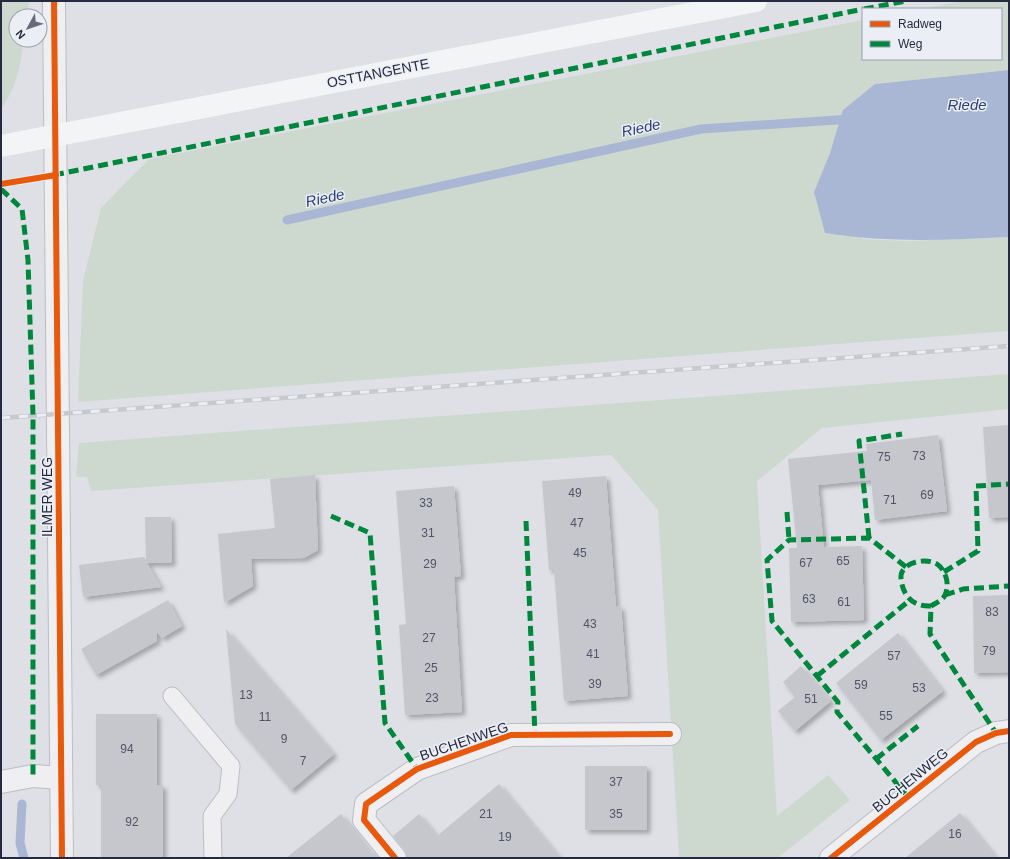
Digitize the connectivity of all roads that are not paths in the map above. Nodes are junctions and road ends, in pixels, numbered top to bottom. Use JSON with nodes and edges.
{"nodes":[{"id":1,"x":54,"y":1,"type":"edge"},
{"id":2,"x":756,"y":1,"type":"edge"},
{"id":3,"x":55,"y":136,"type":"junction"},
{"id":4,"x":1,"y":146,"type":"edge"},
{"id":5,"x":172,"y":696,"type":"dead end"},
{"id":6,"x":1009,"y":731,"type":"edge"},
{"id":7,"x":670,"y":734,"type":"dead end"},
{"id":8,"x":61,"y":778,"type":"junction"},
{"id":9,"x":1,"y":782,"type":"edge"},
{"id":10,"x":62,"y":858,"type":"edge"},
{"id":11,"x":213,"y":858,"type":"edge"},
{"id":12,"x":395,"y":858,"type":"edge"},
{"id":13,"x":831,"y":858,"type":"edge"}],
"edges":[{"from":1,"to":3,"type":"street","name":"ILMER WEG"},
{"from":2,"to":3,"type":"main road","name":"OSTTANGENTE"},
{"from":3,"to":4,"type":"main road","name":"OSTTANGENTE"},
{"from":3,"to":8,"type":"street","name":"ILMER WEG"},
{"from":5,"to":11,"type":"lane"},
{"from":6,"to":13,"type":"street","name":"BUCHENWEG"},
{"from":7,"to":12,"type":"street","name":"BUCHENWEG"},
{"from":8,"to":9,"type":"street"},
{"from":8,"to":10,"type":"street","name":"ILMER WEG"}]}
